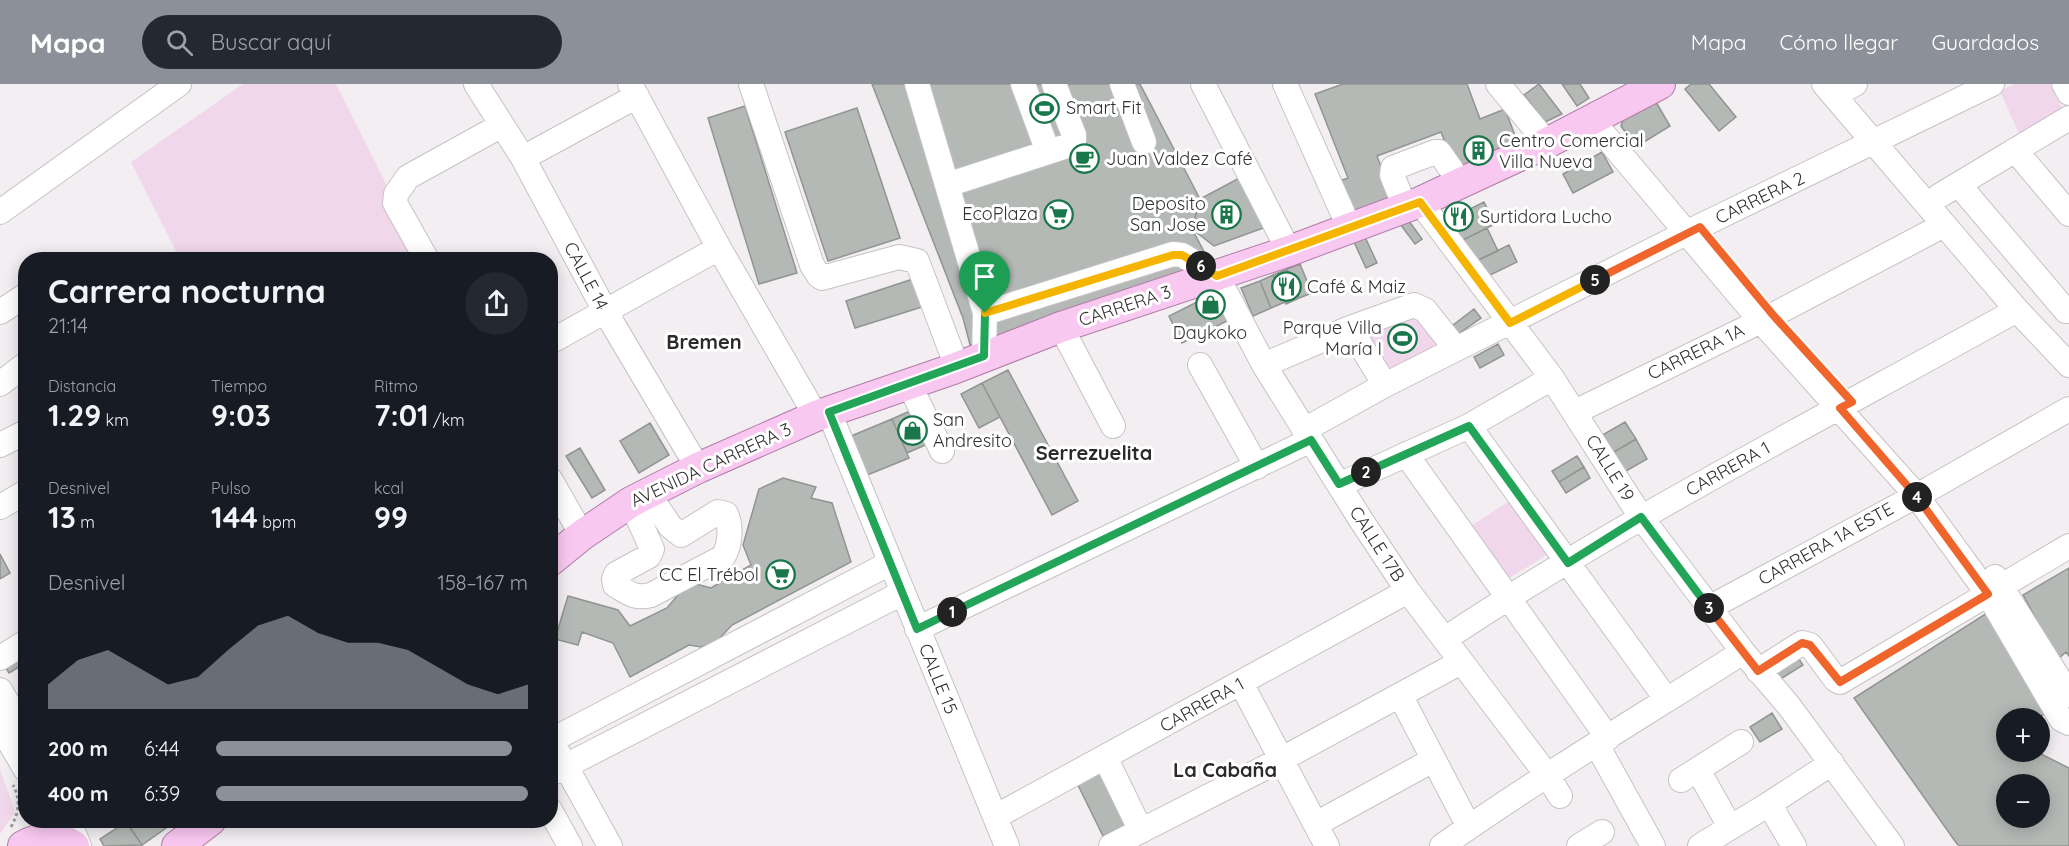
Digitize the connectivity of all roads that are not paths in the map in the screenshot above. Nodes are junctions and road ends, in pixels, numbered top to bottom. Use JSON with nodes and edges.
{"nodes":[{"id":1,"x":179,"y":84,"type":"edge"},
{"id":2,"x":476,"y":84,"type":"edge"},
{"id":3,"x":751,"y":84,"type":"edge"},
{"id":4,"x":917,"y":84,"type":"edge"},
{"id":5,"x":1023,"y":84,"type":"edge"},
{"id":6,"x":1054,"y":84,"type":"edge"},
{"id":7,"x":1122,"y":84,"type":"edge"},
{"id":8,"x":1203,"y":84,"type":"edge"},
{"id":9,"x":1660,"y":84,"type":"edge"},
{"id":10,"x":1855,"y":84,"type":"edge"},
{"id":11,"x":1992,"y":84,"type":"edge"},
{"id":12,"x":2064,"y":84,"type":"edge"},
{"id":13,"x":1295,"y":88,"type":"edge"},
{"id":14,"x":1510,"y":88,"type":"edge"},
{"id":15,"x":633,"y":90,"type":"edge"},
{"id":16,"x":1828,"y":90,"type":"edge"},
{"id":17,"x":2069,"y":93,"type":"edge"},
{"id":18,"x":1597,"y":116,"type":"junction"},
{"id":19,"x":2069,"y":118,"type":"edge"},
{"id":20,"x":502,"y":125,"type":"junction"},
{"id":21,"x":1144,"y":142,"type":"dead end"},
{"id":22,"x":1875,"y":142,"type":"junction"},
{"id":23,"x":1547,"y":143,"type":"junction"},
{"id":24,"x":2015,"y":150,"type":"junction"},
{"id":25,"x":1048,"y":152,"type":"junction"},
{"id":26,"x":524,"y":158,"type":"junction"},
{"id":27,"x":1460,"y":182,"type":"junction"},
{"id":28,"x":947,"y":184,"type":"junction"},
{"id":29,"x":1412,"y":205,"type":"junction"},
{"id":30,"x":0,"y":212,"type":"edge"},
{"id":31,"x":2069,"y":214,"type":"edge"},
{"id":32,"x":1944,"y":225,"type":"junction"},
{"id":33,"x":1350,"y":229,"type":"junction"},
{"id":34,"x":1694,"y":230,"type":"junction"},
{"id":35,"x":719,"y":248,"type":"junction"},
{"id":36,"x":1289,"y":251,"type":"junction"},
{"id":37,"x":423,"y":252,"type":"edge"},
{"id":38,"x":1217,"y":276,"type":"junction"},
{"id":39,"x":18,"y":300,"type":"edge"},
{"id":40,"x":2017,"y":310,"type":"junction"},
{"id":41,"x":605,"y":311,"type":"junction"},
{"id":42,"x":2066,"y":311,"type":"dead end"},
{"id":43,"x":0,"y":312,"type":"edge"},
{"id":44,"x":985,"y":313,"type":"junction"},
{"id":45,"x":1767,"y":317,"type":"junction"},
{"id":46,"x":1510,"y":323,"type":"junction"},
{"id":47,"x":1061,"y":327,"type":"junction"},
{"id":48,"x":1350,"y":328,"type":"junction"},
{"id":49,"x":558,"y":337,"type":"edge"},
{"id":50,"x":1456,"y":349,"type":"junction"},
{"id":51,"x":970,"y":362,"type":"junction"},
{"id":52,"x":1200,"y":365,"type":"dead end"},
{"id":53,"x":1264,"y":365,"type":"junction"},
{"id":54,"x":2069,"y":365,"type":"edge"},
{"id":55,"x":18,"y":370,"type":"edge"},
{"id":56,"x":1552,"y":378,"type":"junction"},
{"id":57,"x":0,"y":384,"type":"edge"},
{"id":58,"x":909,"y":384,"type":"junction"},
{"id":59,"x":1385,"y":385,"type":"junction"},
{"id":60,"x":1846,"y":405,"type":"junction"},
{"id":61,"x":2069,"y":410,"type":"edge"},
{"id":62,"x":1575,"y":412,"type":"junction"},
{"id":63,"x":823,"y":414,"type":"junction"},
{"id":64,"x":1113,"y":426,"type":"dead end"},
{"id":65,"x":1469,"y":426,"type":"junction"},
{"id":66,"x":1308,"y":435,"type":"junction"},
{"id":67,"x":18,"y":436,"type":"edge"},
{"id":68,"x":0,"y":445,"type":"edge"},
{"id":69,"x":942,"y":451,"type":"dead end"},
{"id":70,"x":1406,"y":454,"type":"junction"},
{"id":71,"x":1257,"y":467,"type":"junction"},
{"id":72,"x":698,"y":468,"type":"junction"},
{"id":73,"x":1339,"y":484,"type":"junction"},
{"id":74,"x":558,"y":492,"type":"edge"},
{"id":75,"x":1922,"y":492,"type":"junction"},
{"id":76,"x":18,"y":496,"type":"edge"},
{"id":77,"x":639,"y":497,"type":"junction"},
{"id":78,"x":1,"y":503,"type":"edge"},
{"id":79,"x":1641,"y":517,"type":"junction"},
{"id":80,"x":582,"y":535,"type":"junction"},
{"id":81,"x":2069,"y":546,"type":"edge"},
{"id":82,"x":558,"y":554,"type":"edge"},
{"id":83,"x":890,"y":563,"type":"junction"},
{"id":84,"x":1568,"y":563,"type":"junction"},
{"id":85,"x":1995,"y":590,"type":"junction"},
{"id":86,"x":1408,"y":591,"type":"junction"},
{"id":87,"x":902,"y":593,"type":"junction"},
{"id":88,"x":1507,"y":598,"type":"junction"},
{"id":89,"x":1709,"y":608,"type":"junction"},
{"id":90,"x":917,"y":629,"type":"junction"},
{"id":91,"x":1445,"y":639,"type":"junction"},
{"id":92,"x":18,"y":647,"type":"edge"},
{"id":93,"x":1743,"y":652,"type":"junction"},
{"id":94,"x":0,"y":657,"type":"edge"},
{"id":95,"x":1461,"y":662,"type":"junction"},
{"id":96,"x":1758,"y":671,"type":"junction"},
{"id":97,"x":1241,"y":683,"type":"junction"},
{"id":98,"x":0,"y":690,"type":"edge"},
{"id":99,"x":1401,"y":695,"type":"junction"},
{"id":100,"x":2069,"y":695,"type":"edge"},
{"id":101,"x":1667,"y":700,"type":"junction"},
{"id":102,"x":18,"y":721,"type":"edge"},
{"id":103,"x":2069,"y":723,"type":"edge"},
{"id":104,"x":0,"y":726,"type":"edge"},
{"id":105,"x":558,"y":735,"type":"edge"},
{"id":106,"x":1602,"y":742,"type":"junction"},
{"id":107,"x":1741,"y":742,"type":"dead end"},
{"id":108,"x":1105,"y":757,"type":"junction"},
{"id":109,"x":1282,"y":759,"type":"junction"},
{"id":110,"x":1433,"y":760,"type":"junction"},
{"id":111,"x":1832,"y":763,"type":"junction"},
{"id":112,"x":558,"y":770,"type":"edge"},
{"id":113,"x":18,"y":775,"type":"edge"},
{"id":114,"x":1547,"y":775,"type":"junction"},
{"id":115,"x":1560,"y":796,"type":"dead end"},
{"id":116,"x":1769,"y":804,"type":"junction"},
{"id":117,"x":995,"y":818,"type":"junction"},
{"id":118,"x":558,"y":824,"type":"edge"},
{"id":119,"x":1316,"y":824,"type":"junction"},
{"id":120,"x":1469,"y":827,"type":"junction"},
{"id":121,"x":1730,"y":827,"type":"junction"},
{"id":122,"x":28,"y":828,"type":"edge"},
{"id":123,"x":71,"y":828,"type":"edge"},
{"id":124,"x":200,"y":828,"type":"edge"},
{"id":125,"x":1602,"y":832,"type":"dead end"},
{"id":126,"x":1128,"y":840,"type":"edge"},
{"id":127,"x":18,"y":842,"type":"edge"},
{"id":128,"x":74,"y":846,"type":"edge"},
{"id":129,"x":79,"y":846,"type":"edge"},
{"id":130,"x":177,"y":846,"type":"edge"},
{"id":131,"x":570,"y":846,"type":"edge"},
{"id":132,"x":610,"y":846,"type":"edge"},
{"id":133,"x":1007,"y":846,"type":"edge"},
{"id":134,"x":1327,"y":846,"type":"edge"},
{"id":135,"x":1442,"y":846,"type":"edge"},
{"id":136,"x":1579,"y":846,"type":"edge"},
{"id":137,"x":1653,"y":846,"type":"edge"},
{"id":138,"x":1700,"y":846,"type":"edge"},
{"id":139,"x":1794,"y":846,"type":"edge"},
{"id":140,"x":1893,"y":846,"type":"edge"}],
"edges":[{"from":1,"to":30,"type":"street"},
{"from":2,"to":20,"type":"street","name":"CALLE 14"},
{"from":3,"to":51,"type":"street"},
{"from":4,"to":28,"type":"street"},
{"from":5,"to":25,"type":"street"},
{"from":6,"to":25,"type":"street"},
{"from":7,"to":21,"type":"street"},
{"from":8,"to":36,"type":"street"},
{"from":9,"to":18,"type":"main road","name":"CARRERA 3"},
{"from":10,"to":16,"type":"street"},
{"from":11,"to":22,"type":"street","name":"CARRERA 2"},
{"from":12,"to":17,"type":"street"},
{"from":13,"to":33,"type":"street"},
{"from":14,"to":23,"type":"street"},
{"from":15,"to":26,"type":"street"},
{"from":15,"to":35,"type":"street","name":"CALLE 15"},
{"from":16,"to":22,"type":"street"},
{"from":18,"to":23,"type":"main road","name":"CARRERA 3"},
{"from":18,"to":34,"type":"street"},
{"from":19,"to":24,"type":"street"},
{"from":20,"to":26,"type":"street","name":"CALLE 14"},
{"from":20,"to":37,"type":"street"},
{"from":22,"to":32,"type":"street"},
{"from":22,"to":34,"type":"street","name":"CARRERA 2"},
{"from":23,"to":27,"type":"main road","name":"CARRERA 3"},
{"from":24,"to":31,"type":"street"},
{"from":24,"to":42,"type":"street"},
{"from":25,"to":28,"type":"street"},
{"from":26,"to":41,"type":"street","name":"CALLE 14"},
{"from":27,"to":29,"type":"main road","name":"CARRERA 3"},
{"from":27,"to":29,"type":"street","name":"CALLE 19"},
{"from":28,"to":44,"type":"street"},
{"from":29,"to":33,"type":"main road","name":"CARRERA 3"},
{"from":29,"to":46,"type":"street","name":"CALLE 19"},
{"from":32,"to":40,"type":"street"},
{"from":32,"to":45,"type":"street","name":"CARRERA 1A"},
{"from":33,"to":36,"type":"main road","name":"CARRERA 3"},
{"from":34,"to":45,"type":"street"},
{"from":34,"to":46,"type":"street","name":"CARRERA 2"},
{"from":35,"to":41,"type":"street"},
{"from":35,"to":63,"type":"street","name":"CALLE 15"},
{"from":36,"to":38,"type":"main road","name":"CARRERA 3"},
{"from":38,"to":44,"type":"street"},
{"from":38,"to":47,"type":"main road","name":"CARRERA 3"},
{"from":38,"to":53,"type":"street","name":"CALLE 17B"},
{"from":39,"to":43,"type":"street"},
{"from":40,"to":54,"type":"street"},
{"from":40,"to":60,"type":"street","name":"CARRERA 1"},
{"from":41,"to":49,"type":"street"},
{"from":41,"to":72,"type":"street","name":"CALLE 14"},
{"from":44,"to":51,"type":"street"},
{"from":45,"to":60,"type":"street"},
{"from":45,"to":62,"type":"street","name":"CARRERA 1A"},
{"from":46,"to":50,"type":"street","name":"CARRERA 2"},
{"from":46,"to":56,"type":"street","name":"CALLE 19"},
{"from":47,"to":51,"type":"main road","name":"CARRERA 3"},
{"from":47,"to":64,"type":"street"},
{"from":48,"to":50,"type":"street"},
{"from":48,"to":53,"type":"street"},
{"from":48,"to":59,"type":"street"},
{"from":50,"to":59,"type":"street","name":"CARRERA 2"},
{"from":51,"to":58,"type":"main road","name":"CARRERA 3"},
{"from":52,"to":71,"type":"street"},
{"from":53,"to":66,"type":"street","name":"CALLE 17B"},
{"from":55,"to":57,"type":"street"},
{"from":56,"to":62,"type":"street","name":"CALLE 19"},
{"from":56,"to":65,"type":"street"},
{"from":58,"to":63,"type":"main road","name":"CARRERA 3"},
{"from":58,"to":69,"type":"street"},
{"from":59,"to":66,"type":"street","name":"CARRERA 2"},
{"from":60,"to":75,"type":"street"},
{"from":60,"to":79,"type":"street","name":"CARRERA 1"},
{"from":61,"to":75,"type":"street","name":"CARRERA 1A ESTE"},
{"from":62,"to":79,"type":"street","name":"CALLE 19"},
{"from":63,"to":72,"type":"main road","name":"AVENIDA CARRERA 3"},
{"from":63,"to":83,"type":"street","name":"CALLE 15"},
{"from":65,"to":70,"type":"street"},
{"from":65,"to":84,"type":"street"},
{"from":66,"to":71,"type":"street","name":"CARRERA 2"},
{"from":66,"to":73,"type":"street","name":"CALLE 17B"},
{"from":67,"to":68,"type":"street"},
{"from":70,"to":73,"type":"street"},
{"from":70,"to":88,"type":"street"},
{"from":71,"to":90,"type":"street","name":"CARRERA 2"},
{"from":72,"to":77,"type":"main road","name":"AVENIDA CARRERA 3"},
{"from":73,"to":86,"type":"street","name":"CALLE 17B"},
{"from":74,"to":80,"type":"street"},
{"from":75,"to":85,"type":"street"},
{"from":75,"to":89,"type":"street","name":"CARRERA 1A ESTE"},
{"from":76,"to":78,"type":"street"},
{"from":77,"to":77,"type":"street"},
{"from":77,"to":80,"type":"main road","name":"AVENIDA CARRERA 3"},
{"from":79,"to":84,"type":"street","name":"CARRERA 1"},
{"from":79,"to":89,"type":"street","name":"CALLE 19"},
{"from":80,"to":82,"type":"main road","name":"AVENIDA CARRERA 3"},
{"from":81,"to":85,"type":"street"},
{"from":83,"to":87,"type":"street","name":"CALLE 15"},
{"from":83,"to":105,"type":"street"},
{"from":84,"to":88,"type":"street","name":"CARRERA 1"},
{"from":84,"to":101,"type":"street"},
{"from":85,"to":96,"type":"street"},
{"from":85,"to":100,"type":"street"},
{"from":85,"to":103,"type":"street"},
{"from":86,"to":91,"type":"street","name":"CALLE 17B"},
{"from":86,"to":97,"type":"street","name":"CARRERA 1"},
{"from":87,"to":90,"type":"street","name":"CALLE 15"},
{"from":87,"to":112,"type":"street"},
{"from":88,"to":91,"type":"street","name":"CARRERA 1"},
{"from":88,"to":106,"type":"street"},
{"from":89,"to":93,"type":"street","name":"CALLE 19"},
{"from":90,"to":117,"type":"street","name":"CALLE 15"},
{"from":91,"to":95,"type":"street","name":"CALLE 17B"},
{"from":92,"to":94,"type":"street"},
{"from":93,"to":96,"type":"street","name":"CALLE 19"},
{"from":93,"to":101,"type":"street"},
{"from":95,"to":99,"type":"street"},
{"from":95,"to":114,"type":"street","name":"CALLE 17B"},
{"from":96,"to":111,"type":"street","name":"CALLE 19"},
{"from":97,"to":108,"type":"street","name":"CARRERA 1"},
{"from":97,"to":109,"type":"street"},
{"from":98,"to":102,"type":"street"},
{"from":99,"to":109,"type":"street"},
{"from":99,"to":110,"type":"street"},
{"from":101,"to":106,"type":"street"},
{"from":104,"to":113,"type":"street"},
{"from":106,"to":114,"type":"street"},
{"from":106,"to":137,"type":"street"},
{"from":107,"to":121,"type":"street"},
{"from":108,"to":117,"type":"street","name":"CARRERA 1"},
{"from":108,"to":126,"type":"street"},
{"from":109,"to":119,"type":"street"},
{"from":109,"to":126,"type":"street"},
{"from":110,"to":119,"type":"street"},
{"from":110,"to":120,"type":"street"},
{"from":111,"to":116,"type":"street"},
{"from":111,"to":140,"type":"street","name":"CALLE 19"},
{"from":112,"to":132,"type":"street"},
{"from":114,"to":115,"type":"street","name":"CALLE 17B"},
{"from":114,"to":120,"type":"street"},
{"from":116,"to":121,"type":"street"},
{"from":116,"to":139,"type":"street"},
{"from":117,"to":133,"type":"street","name":"CALLE 15"},
{"from":118,"to":131,"type":"street"},
{"from":119,"to":134,"type":"street"},
{"from":120,"to":135,"type":"street"},
{"from":121,"to":138,"type":"street"},
{"from":122,"to":127,"type":"street"},
{"from":123,"to":129,"type":"street"},
{"from":124,"to":130,"type":"main road"},
{"from":125,"to":136,"type":"street"},
{"from":127,"to":128,"type":"main road"}]}
